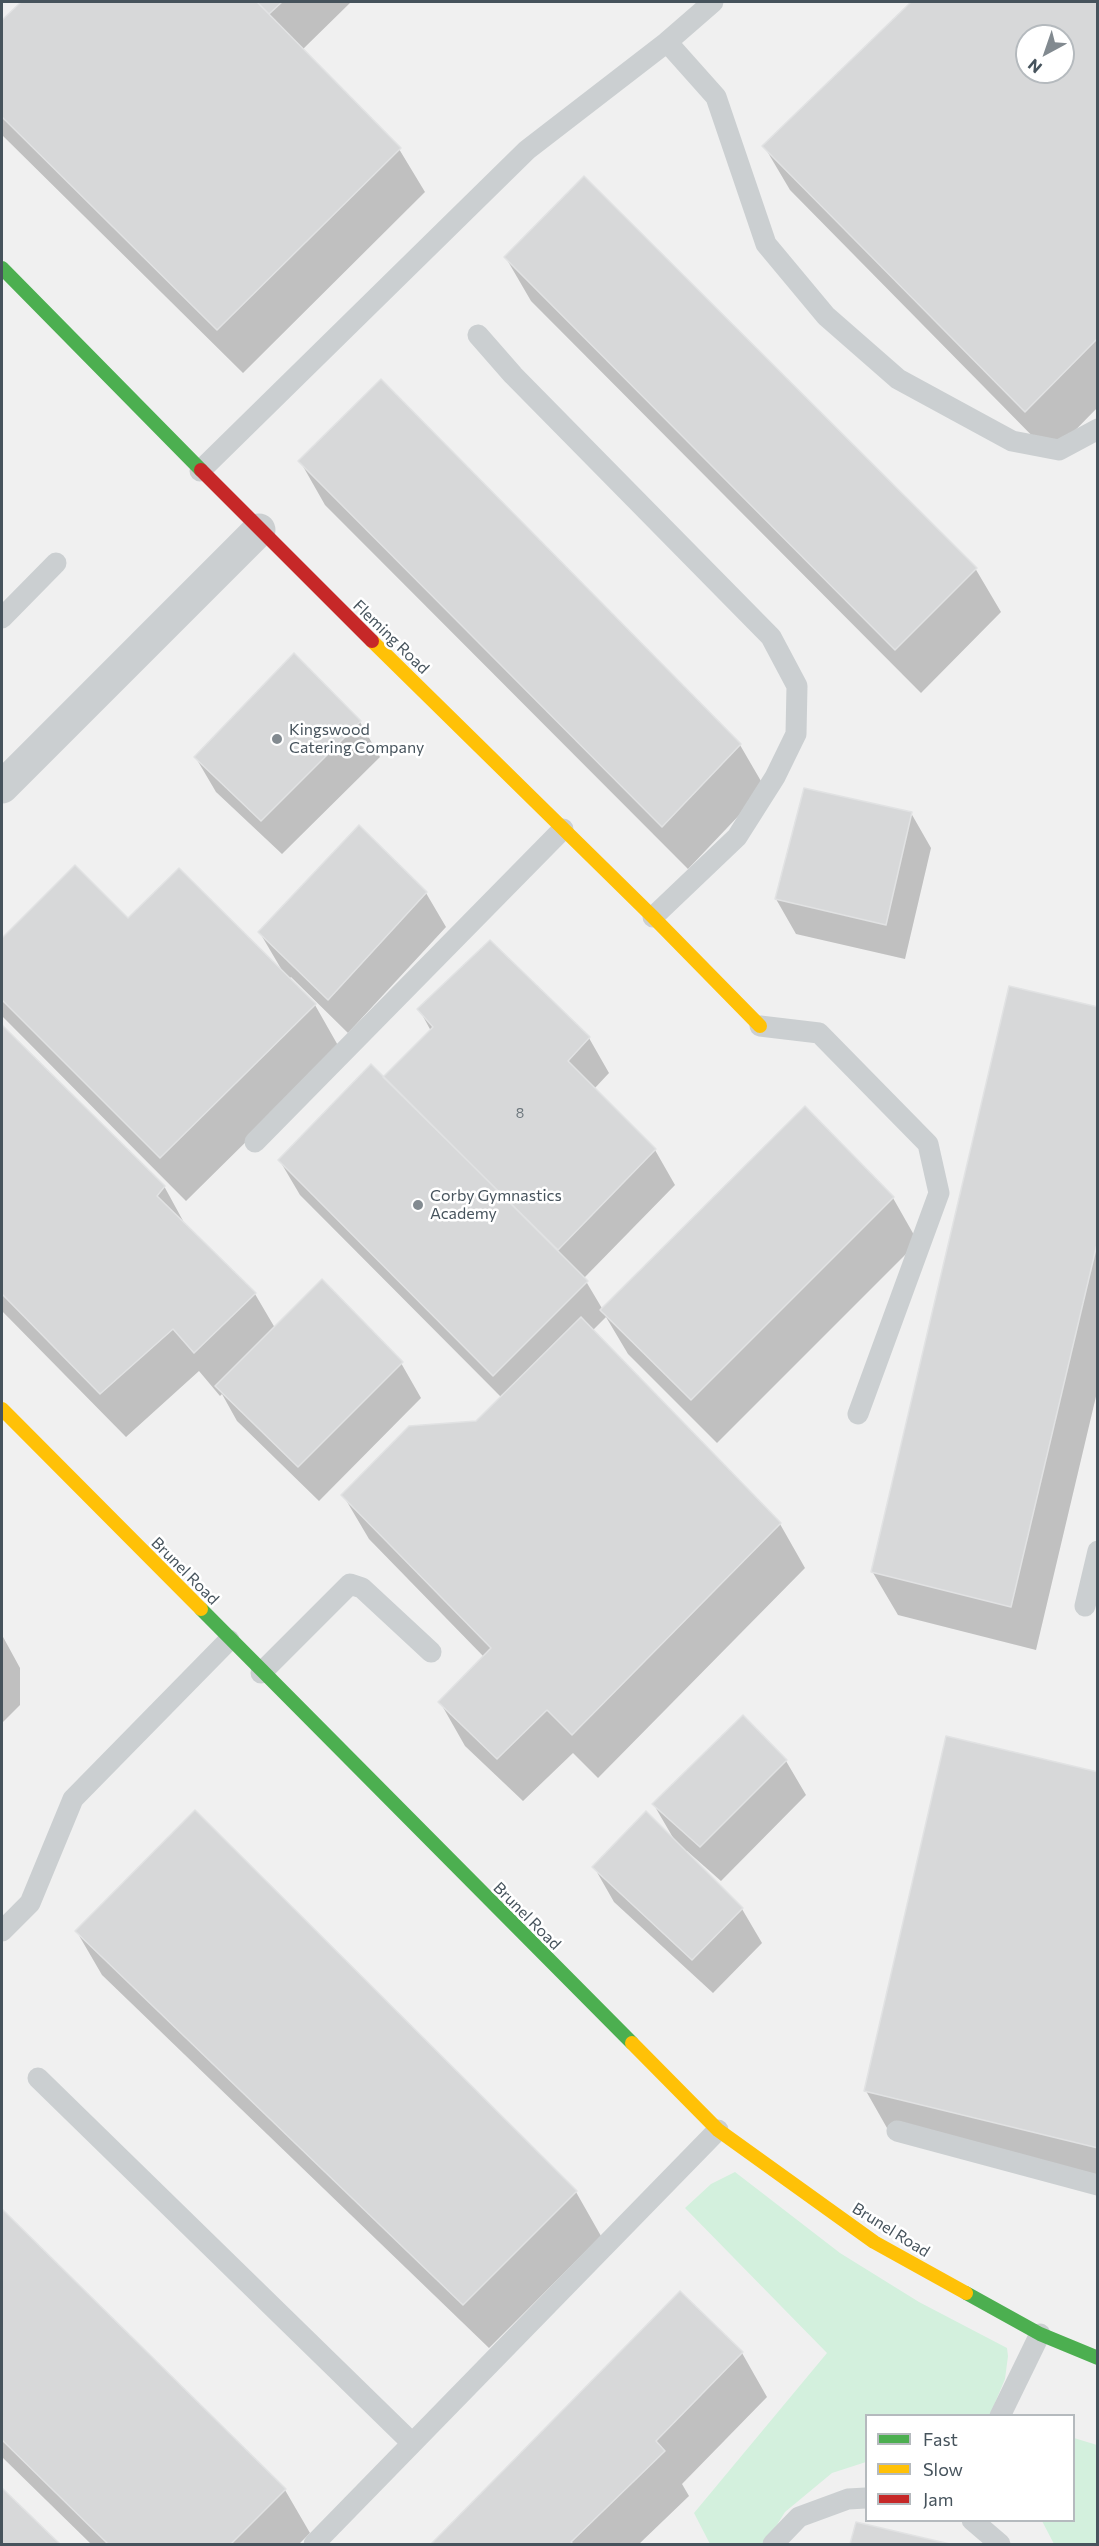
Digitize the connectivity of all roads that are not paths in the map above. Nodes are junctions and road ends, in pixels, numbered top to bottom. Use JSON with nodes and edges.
{"nodes":[{"id":1,"x":712,"y":2,"type":"edge"},
{"id":2,"x":667,"y":42,"type":"junction"},
{"id":3,"x":2,"y":268,"type":"edge"},
{"id":4,"x":478,"y":336,"type":"dead end"},
{"id":5,"x":1098,"y":429,"type":"edge"},
{"id":6,"x":200,"y":471,"type":"junction"},
{"id":7,"x":259,"y":531,"type":"junction"},
{"id":8,"x":56,"y":563,"type":"dead end"},
{"id":9,"x":2,"y":618,"type":"edge"},
{"id":10,"x":2,"y":787,"type":"edge"},
{"id":11,"x":563,"y":829,"type":"junction"},
{"id":12,"x":653,"y":917,"type":"junction"},
{"id":13,"x":760,"y":1026,"type":"joint"},
{"id":14,"x":255,"y":1142,"type":"dead end"},
{"id":15,"x":2,"y":1409,"type":"edge"},
{"id":16,"x":858,"y":1414,"type":"dead end"},
{"id":17,"x":1098,"y":1551,"type":"edge"},
{"id":18,"x":1085,"y":1606,"type":"dead end"},
{"id":19,"x":230,"y":1640,"type":"junction"},
{"id":20,"x":431,"y":1652,"type":"dead end"},
{"id":21,"x":261,"y":1673,"type":"junction"},
{"id":22,"x":2,"y":1931,"type":"edge"},
{"id":23,"x":38,"y":2078,"type":"dead end"},
{"id":24,"x":718,"y":2130,"type":"junction"},
{"id":25,"x":897,"y":2131,"type":"dead end"},
{"id":26,"x":1098,"y":2185,"type":"edge"},
{"id":27,"x":1040,"y":2334,"type":"junction"},
{"id":28,"x":1098,"y":2358,"type":"edge"},
{"id":29,"x":1000,"y":2414,"type":"edge"},
{"id":30,"x":411,"y":2443,"type":"junction"},
{"id":31,"x":865,"y":2498,"type":"edge"},
{"id":32,"x":974,"y":2522,"type":"edge"},
{"id":33,"x":314,"y":2544,"type":"edge"},
{"id":34,"x":773,"y":2544,"type":"edge"},
{"id":35,"x":1000,"y":2544,"type":"edge"}],
"edges":[{"from":1,"to":2,"type":"lane"},
{"from":2,"to":5,"type":"lane"},
{"from":2,"to":6,"type":"lane"},
{"from":3,"to":6,"type":"street","name":"Fleming Road"},
{"from":4,"to":12,"type":"lane"},
{"from":6,"to":7,"type":"street","name":"Fleming Road"},
{"from":7,"to":10,"type":"street"},
{"from":7,"to":11,"type":"street","name":"Fleming Road"},
{"from":8,"to":9,"type":"lane"},
{"from":11,"to":12,"type":"street","name":"Fleming Road"},
{"from":11,"to":14,"type":"lane"},
{"from":12,"to":13,"type":"street","name":"Fleming Road"},
{"from":13,"to":16,"type":"lane"},
{"from":15,"to":19,"type":"street","name":"Brunel Road"},
{"from":17,"to":18,"type":"lane"},
{"from":19,"to":21,"type":"street","name":"Brunel Road"},
{"from":19,"to":22,"type":"lane"},
{"from":20,"to":21,"type":"lane"},
{"from":21,"to":24,"type":"street","name":"Brunel Road"},
{"from":23,"to":30,"type":"lane"},
{"from":24,"to":27,"type":"street","name":"Brunel Road"},
{"from":24,"to":30,"type":"lane"},
{"from":25,"to":26,"type":"lane"},
{"from":27,"to":28,"type":"street","name":"Brunel Road"},
{"from":27,"to":29,"type":"lane"},
{"from":30,"to":33,"type":"lane"},
{"from":31,"to":34,"type":"lane"},
{"from":32,"to":35,"type":"lane"}]}
